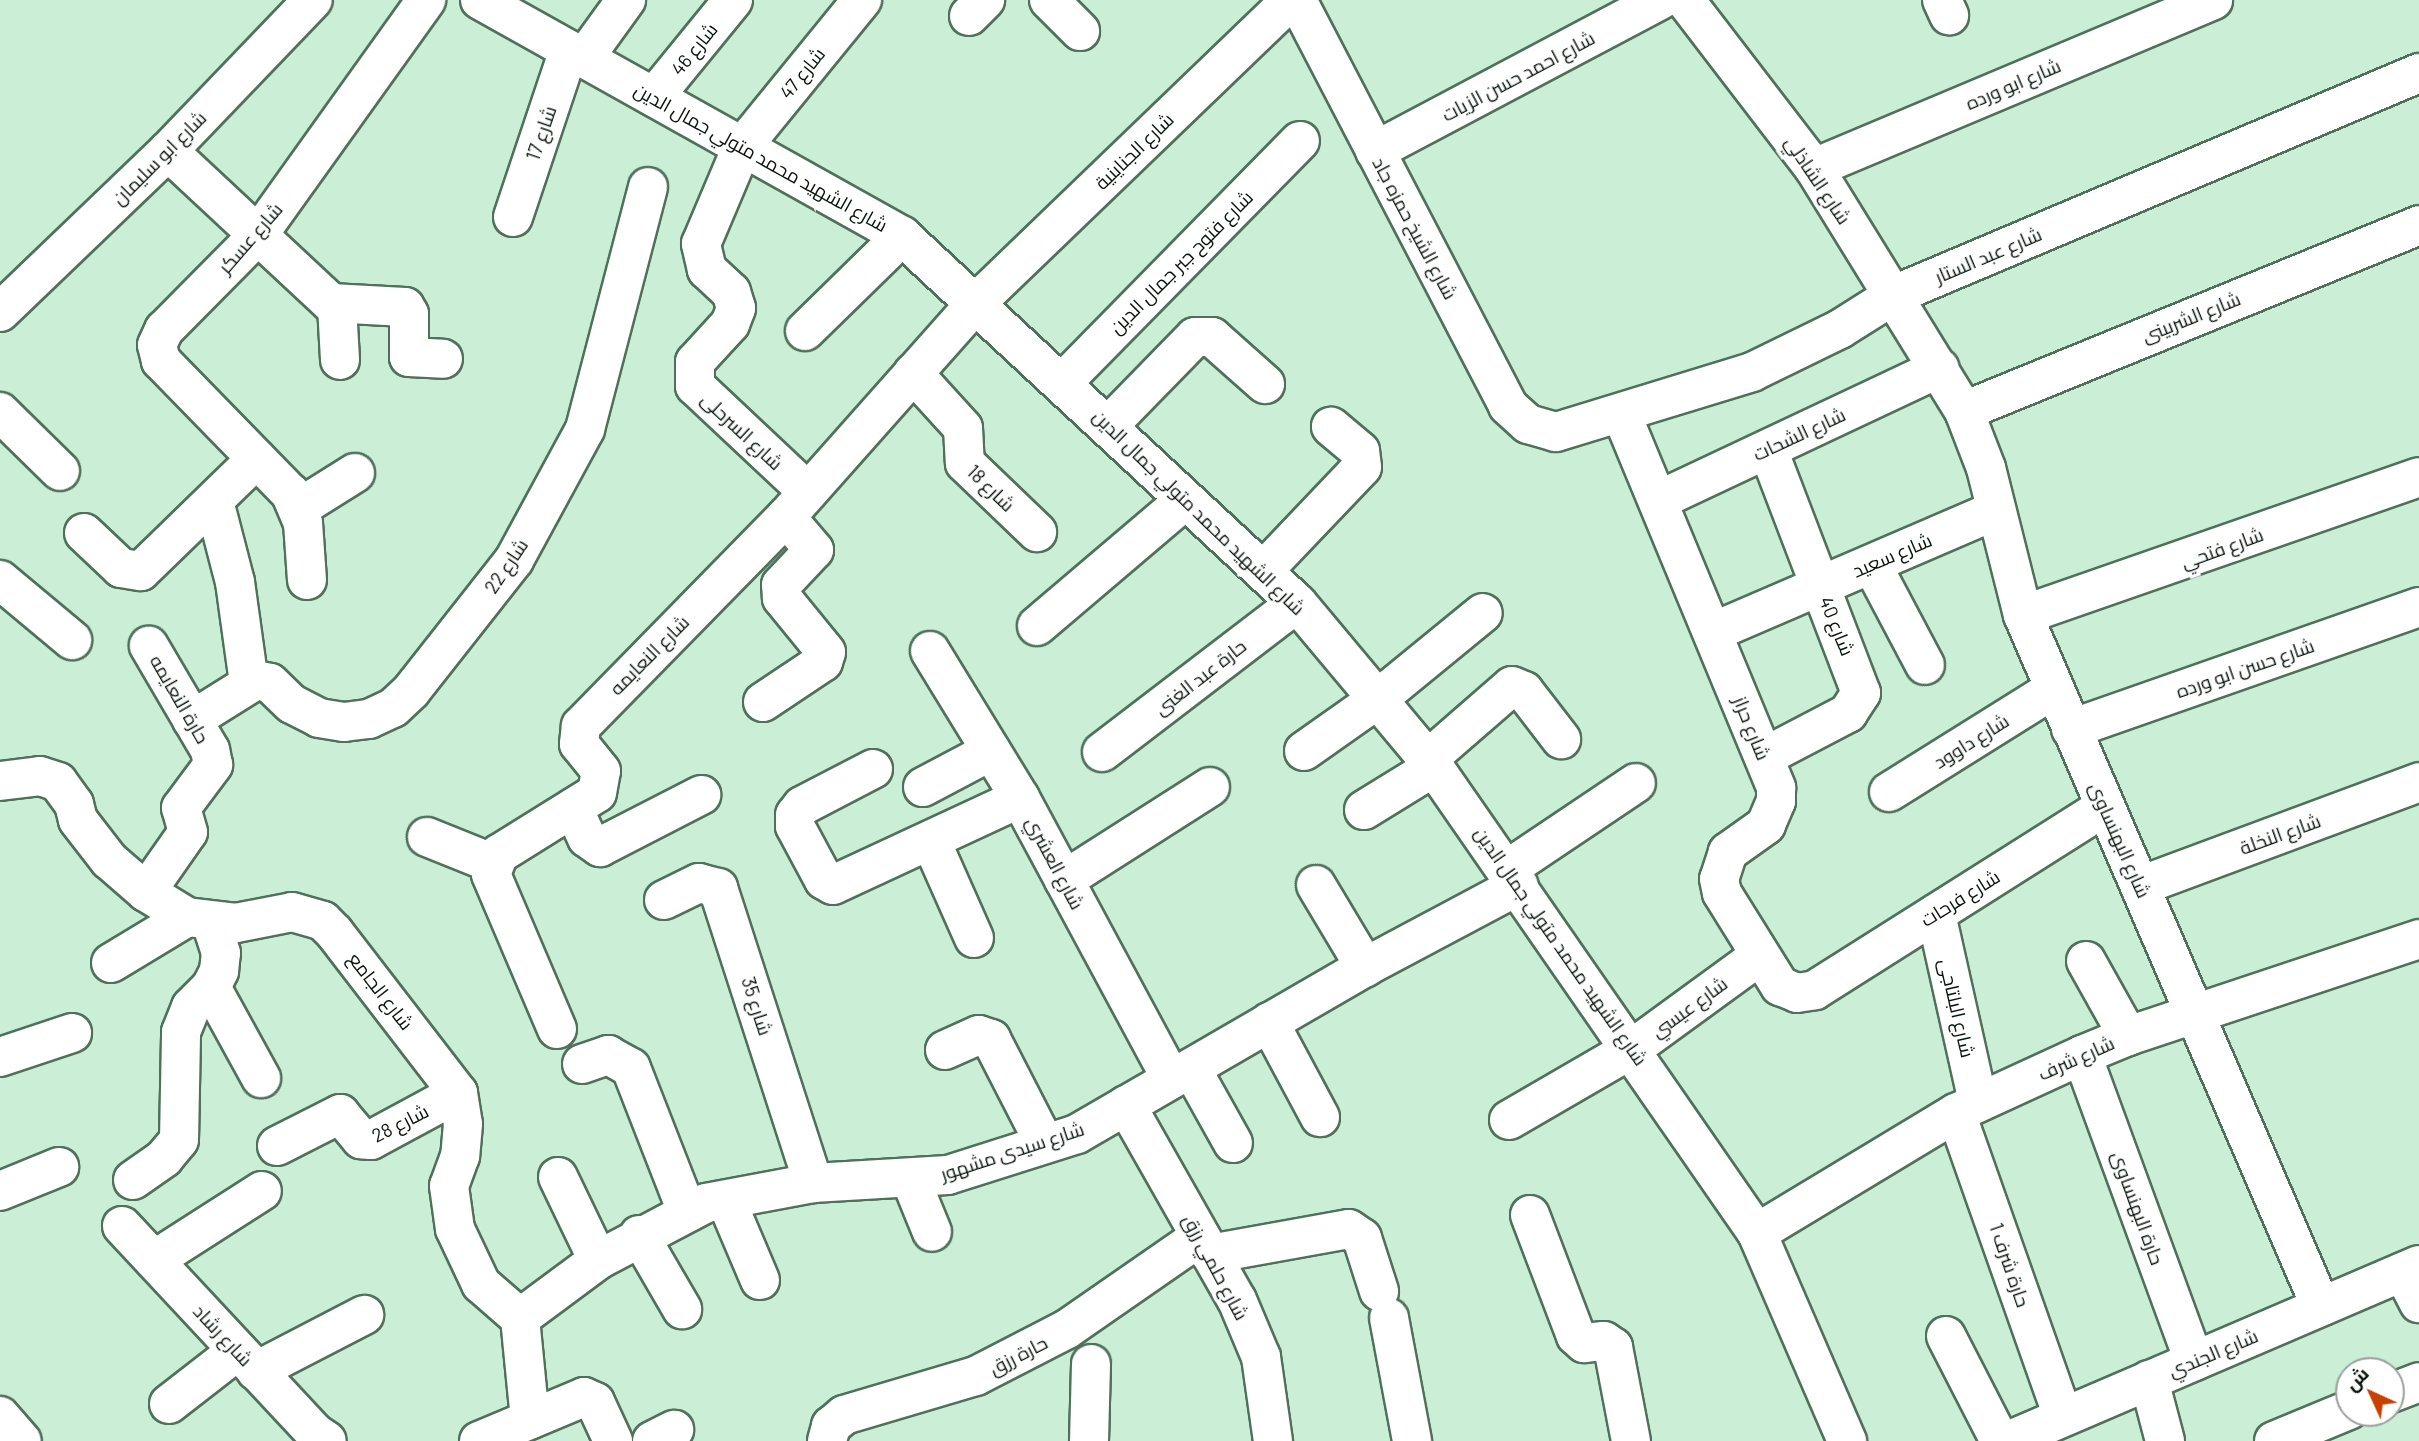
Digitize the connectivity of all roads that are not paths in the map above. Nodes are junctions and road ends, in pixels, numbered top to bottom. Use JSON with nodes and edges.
{"nodes":[{"id":1,"x":313,"y":0,"type":"edge"},
{"id":2,"x":426,"y":0,"type":"edge"},
{"id":3,"x":480,"y":0,"type":"edge"},
{"id":4,"x":626,"y":0,"type":"edge"},
{"id":5,"x":733,"y":0,"type":"edge"},
{"id":6,"x":862,"y":0,"type":"edge"},
{"id":7,"x":1049,"y":0,"type":"edge"},
{"id":8,"x":1291,"y":0,"type":"edge"},
{"id":9,"x":1297,"y":0,"type":"edge"},
{"id":10,"x":1660,"y":0,"type":"edge"},
{"id":11,"x":1685,"y":0,"type":"edge"},
{"id":12,"x":2213,"y":0,"type":"edge"},
{"id":13,"x":1080,"y":31,"type":"dead end"},
{"id":14,"x":576,"y":54,"type":"junction"},
{"id":15,"x":2419,"y":73,"type":"edge"},
{"id":16,"x":654,"y":97,"type":"junction"},
{"id":17,"x":1300,"y":141,"type":"dead end"},
{"id":18,"x":742,"y":147,"type":"junction"},
{"id":19,"x":168,"y":151,"type":"junction"},
{"id":20,"x":1375,"y":151,"type":"junction"},
{"id":21,"x":1814,"y":169,"type":"junction"},
{"id":22,"x":648,"y":187,"type":"dead end"},
{"id":23,"x":513,"y":217,"type":"dead end"},
{"id":24,"x":2419,"y":225,"type":"edge"},
{"id":25,"x":258,"y":234,"type":"junction"},
{"id":26,"x":902,"y":236,"type":"junction"},
{"id":27,"x":1894,"y":295,"type":"junction"},
{"id":28,"x":976,"y":303,"type":"junction"},
{"id":29,"x":337,"y":306,"type":"junction"},
{"id":30,"x":0,"y":312,"type":"edge"},
{"id":31,"x":805,"y":331,"type":"dead end"},
{"id":32,"x":443,"y":359,"type":"dead end"},
{"id":33,"x":340,"y":360,"type":"dead end"},
{"id":34,"x":1939,"y":368,"type":"junction"},
{"id":35,"x":913,"y":373,"type":"junction"},
{"id":36,"x":1063,"y":382,"type":"junction"},
{"id":37,"x":1265,"y":384,"type":"dead end"},
{"id":38,"x":1964,"y":411,"type":"junction"},
{"id":39,"x":0,"y":412,"type":"edge"},
{"id":40,"x":1621,"y":414,"type":"junction"},
{"id":41,"x":1108,"y":426,"type":"junction"},
{"id":42,"x":1331,"y":427,"type":"dead end"},
{"id":43,"x":1556,"y":432,"type":"joint"},
{"id":44,"x":1768,"y":449,"type":"junction"},
{"id":45,"x":256,"y":459,"type":"junction"},
{"id":46,"x":60,"y":471,"type":"dead end"},
{"id":47,"x":355,"y":473,"type":"dead end"},
{"id":48,"x":2419,"y":477,"type":"edge"},
{"id":49,"x":1185,"y":500,"type":"junction"},
{"id":50,"x":1659,"y":500,"type":"junction"},
{"id":51,"x":214,"y":501,"type":"junction"},
{"id":52,"x":797,"y":505,"type":"junction"},
{"id":53,"x":299,"y":508,"type":"junction"},
{"id":54,"x":1994,"y":511,"type":"junction"},
{"id":55,"x":1037,"y":532,"type":"dead end"},
{"id":56,"x":84,"y":533,"type":"dead end"},
{"id":57,"x":1872,"y":565,"type":"junction"},
{"id":58,"x":1264,"y":570,"type":"junction"},
{"id":59,"x":0,"y":580,"type":"edge"},
{"id":60,"x":307,"y":580,"type":"dead end"},
{"id":61,"x":1821,"y":585,"type":"junction"},
{"id":62,"x":1297,"y":603,"type":"junction"},
{"id":63,"x":2419,"y":607,"type":"edge"},
{"id":64,"x":1483,"y":613,"type":"dead end"},
{"id":65,"x":2023,"y":615,"type":"junction"},
{"id":66,"x":1037,"y":626,"type":"dead end"},
{"id":67,"x":1713,"y":632,"type":"junction"},
{"id":68,"x":72,"y":640,"type":"dead end"},
{"id":69,"x":149,"y":646,"type":"dead end"},
{"id":70,"x":930,"y":651,"type":"dead end"},
{"id":71,"x":1925,"y":665,"type":"dead end"},
{"id":72,"x":249,"y":683,"type":"junction"},
{"id":73,"x":2054,"y":689,"type":"junction"},
{"id":74,"x":1379,"y":698,"type":"junction"},
{"id":75,"x":763,"y":702,"type":"dead end"},
{"id":76,"x":192,"y":720,"type":"junction"},
{"id":77,"x":2071,"y":729,"type":"junction"},
{"id":78,"x":1562,"y":739,"type":"dead end"},
{"id":79,"x":991,"y":751,"type":"junction"},
{"id":80,"x":1304,"y":751,"type":"dead end"},
{"id":81,"x":1102,"y":752,"type":"dead end"},
{"id":82,"x":1764,"y":757,"type":"junction"},
{"id":83,"x":1431,"y":763,"type":"junction"},
{"id":84,"x":873,"y":769,"type":"dead end"},
{"id":85,"x":0,"y":781,"type":"edge"},
{"id":86,"x":2419,"y":782,"type":"edge"},
{"id":87,"x":1636,"y":783,"type":"dead end"},
{"id":88,"x":923,"y":787,"type":"dead end"},
{"id":89,"x":1210,"y":787,"type":"dead end"},
{"id":90,"x":1889,"y":792,"type":"dead end"},
{"id":91,"x":701,"y":795,"type":"dead end"},
{"id":92,"x":1020,"y":798,"type":"junction"},
{"id":93,"x":2105,"y":807,"type":"junction"},
{"id":94,"x":573,"y":808,"type":"junction"},
{"id":95,"x":1364,"y":810,"type":"dead end"},
{"id":96,"x":426,"y":837,"type":"dead end"},
{"id":97,"x":931,"y":841,"type":"junction"},
{"id":98,"x":494,"y":863,"type":"junction"},
{"id":99,"x":1513,"y":877,"type":"junction"},
{"id":100,"x":1064,"y":880,"type":"junction"},
{"id":101,"x":1316,"y":885,"type":"dead end"},
{"id":102,"x":2140,"y":886,"type":"junction"},
{"id":103,"x":146,"y":892,"type":"junction"},
{"id":104,"x":663,"y":900,"type":"dead end"},
{"id":105,"x":1936,"y":914,"type":"junction"},
{"id":106,"x":199,"y":920,"type":"junction"},
{"id":107,"x":974,"y":938,"type":"dead end"},
{"id":108,"x":2419,"y":939,"type":"edge"},
{"id":109,"x":1759,"y":956,"type":"junction"},
{"id":110,"x":2086,"y":961,"type":"dead end"},
{"id":111,"x":111,"y":963,"type":"dead end"},
{"id":112,"x":1365,"y":967,"type":"junction"},
{"id":113,"x":211,"y":987,"type":"junction"},
{"id":114,"x":1815,"y":990,"type":"joint"},
{"id":115,"x":2196,"y":1012,"type":"junction"},
{"id":116,"x":1269,"y":1022,"type":"junction"},
{"id":117,"x":557,"y":1029,"type":"dead end"},
{"id":118,"x":72,"y":1033,"type":"dead end"},
{"id":119,"x":2128,"y":1036,"type":"junction"},
{"id":120,"x":1633,"y":1048,"type":"junction"},
{"id":121,"x":945,"y":1051,"type":"dead end"},
{"id":122,"x":2082,"y":1055,"type":"junction"},
{"id":123,"x":0,"y":1057,"type":"edge"},
{"id":124,"x":582,"y":1064,"type":"dead end"},
{"id":125,"x":1181,"y":1073,"type":"junction"},
{"id":126,"x":261,"y":1078,"type":"dead end"},
{"id":127,"x":458,"y":1093,"type":"junction"},
{"id":128,"x":1126,"y":1105,"type":"junction"},
{"id":129,"x":1967,"y":1108,"type":"junction"},
{"id":130,"x":1320,"y":1117,"type":"dead end"},
{"id":131,"x":1509,"y":1120,"type":"dead end"},
{"id":132,"x":1233,"y":1143,"type":"dead end"},
{"id":133,"x":1045,"y":1144,"type":"junction"},
{"id":134,"x":276,"y":1146,"type":"dead end"},
{"id":135,"x":59,"y":1167,"type":"dead end"},
{"id":136,"x":558,"y":1177,"type":"dead end"},
{"id":137,"x":910,"y":1178,"type":"junction"},
{"id":138,"x":133,"y":1180,"type":"dead end"},
{"id":139,"x":813,"y":1183,"type":"junction"},
{"id":140,"x":0,"y":1191,"type":"edge"},
{"id":141,"x":262,"y":1191,"type":"dead end"},
{"id":142,"x":726,"y":1200,"type":"junction"},
{"id":143,"x":687,"y":1212,"type":"junction"},
{"id":144,"x":1530,"y":1215,"type":"dead end"},
{"id":145,"x":122,"y":1226,"type":"dead end"},
{"id":146,"x":932,"y":1232,"type":"dead end"},
{"id":147,"x":1757,"y":1233,"type":"junction"},
{"id":148,"x":639,"y":1235,"type":"junction"},
{"id":149,"x":1205,"y":1245,"type":"junction"},
{"id":150,"x":154,"y":1260,"type":"junction"},
{"id":151,"x":598,"y":1260,"type":"junction"},
{"id":152,"x":760,"y":1280,"type":"dead end"},
{"id":153,"x":2414,"y":1280,"type":"edge"},
{"id":154,"x":2321,"y":1307,"type":"junction"},
{"id":155,"x":682,"y":1309,"type":"dead end"},
{"id":156,"x":364,"y":1315,"type":"dead end"},
{"id":157,"x":520,"y":1318,"type":"junction"},
{"id":158,"x":1946,"y":1336,"type":"dead end"},
{"id":159,"x":247,"y":1361,"type":"junction"},
{"id":160,"x":2194,"y":1362,"type":"junction"},
{"id":161,"x":1091,"y":1364,"type":"dead end"},
{"id":162,"x":2149,"y":1380,"type":"junction"},
{"id":163,"x":169,"y":1404,"type":"dead end"},
{"id":164,"x":0,"y":1416,"type":"edge"},
{"id":165,"x":2335,"y":1416,"type":"edge"},
{"id":166,"x":2063,"y":1417,"type":"junction"},
{"id":167,"x":530,"y":1420,"type":"junction"},
{"id":168,"x":22,"y":1441,"type":"edge"},
{"id":169,"x":327,"y":1441,"type":"edge"},
{"id":170,"x":479,"y":1441,"type":"edge"},
{"id":171,"x":613,"y":1441,"type":"edge"},
{"id":172,"x":827,"y":1441,"type":"edge"},
{"id":173,"x":1089,"y":1441,"type":"edge"},
{"id":174,"x":1273,"y":1441,"type":"edge"},
{"id":175,"x":1412,"y":1441,"type":"edge"},
{"id":176,"x":1631,"y":1441,"type":"edge"},
{"id":177,"x":1847,"y":1441,"type":"edge"},
{"id":178,"x":2000,"y":1441,"type":"edge"},
{"id":179,"x":2008,"y":1441,"type":"edge"},
{"id":180,"x":2165,"y":1441,"type":"edge"},
{"id":181,"x":2274,"y":1441,"type":"edge"}],
"edges":[{"from":1,"to":19,"type":"street","name":"شارع ابو سليمان"},
{"from":2,"to":25,"type":"street","name":"شارع عسكر"},
{"from":3,"to":14,"type":"street","name":"شارع الشهيد محمد متولي جمال الدين"},
{"from":4,"to":14,"type":"street","name":"شارع 17"},
{"from":5,"to":16,"type":"street","name":"شارع 46"},
{"from":6,"to":18,"type":"street","name":"شارع 47"},
{"from":7,"to":13,"type":"street"},
{"from":8,"to":28,"type":"street","name":"شارع الجناينية"},
{"from":9,"to":20,"type":"street","name":"شارع الشيخ حمزه جاد"},
{"from":10,"to":20,"type":"street","name":"شارع احمد حسن الزيات"},
{"from":11,"to":21,"type":"street","name":"شارع الشاذلي"},
{"from":12,"to":21,"type":"street","name":"شارع ابو ورده"},
{"from":14,"to":16,"type":"street","name":"شارع الشهيد محمد متولي جمال الدين"},
{"from":14,"to":23,"type":"street","name":"شارع 17"},
{"from":15,"to":27,"type":"street","name":"شارع عبد الستار"},
{"from":16,"to":18,"type":"street","name":"شارع الشهيد محمد متولي جمال الدين"},
{"from":17,"to":36,"type":"street","name":"شارع فتوح جبر جمال الدين"},
{"from":18,"to":26,"type":"street","name":"شارع الشهيد محمد متولي جمال الدين"},
{"from":18,"to":52,"type":"street","name":"شارع السرحلى"},
{"from":19,"to":25,"type":"street"},
{"from":19,"to":30,"type":"street","name":"شارع ابو سليمان"},
{"from":20,"to":43,"type":"street","name":"شارع الشيخ حمزه جاد"},
{"from":21,"to":27,"type":"street","name":"شارع الشاذلي"},
{"from":22,"to":72,"type":"street","name":"شارع 22"},
{"from":24,"to":38,"type":"street","name":"شارع الشربينى"},
{"from":25,"to":29,"type":"street"},
{"from":25,"to":45,"type":"street","name":"شارع عسكر"},
{"from":26,"to":28,"type":"street","name":"شارع الشهيد محمد متولي جمال الدين"},
{"from":26,"to":31,"type":"street"},
{"from":27,"to":34,"type":"street","name":"شارع الشاذلي"},
{"from":27,"to":40,"type":"street","name":"شارع عبد الستار"},
{"from":28,"to":35,"type":"street","name":"شارع النعايمه"},
{"from":28,"to":36,"type":"street","name":"شارع الشهيد محمد متولي جمال الدين"},
{"from":29,"to":32,"type":"street"},
{"from":29,"to":33,"type":"street"},
{"from":34,"to":38,"type":"street","name":"شارع البهنساوى"},
{"from":34,"to":44,"type":"street","name":"شارع الشحات"},
{"from":35,"to":52,"type":"street","name":"شارع النعايمه"},
{"from":35,"to":55,"type":"street","name":"شارع 18"},
{"from":36,"to":41,"type":"street","name":"شارع الشهيد محمد متولي جمال الدين"},
{"from":37,"to":41,"type":"street"},
{"from":38,"to":54,"type":"street","name":"شارع البهنساوى"},
{"from":39,"to":46,"type":"street"},
{"from":40,"to":43,"type":"street","name":"شارع عبد الستار"},
{"from":40,"to":50,"type":"street","name":"شارع حراز"},
{"from":41,"to":49,"type":"street","name":"شارع الشهيد محمد متولي جمال الدين"},
{"from":42,"to":58,"type":"street"},
{"from":44,"to":50,"type":"street","name":"شارع الشحات"},
{"from":44,"to":61,"type":"street","name":"شارع 40"},
{"from":45,"to":51,"type":"street"},
{"from":45,"to":53,"type":"street","name":"شارع عسكر"},
{"from":47,"to":53,"type":"street"},
{"from":48,"to":65,"type":"street","name":"شارع فتحي"},
{"from":49,"to":58,"type":"street","name":"شارع الشهيد محمد متولي جمال الدين"},
{"from":49,"to":66,"type":"street"},
{"from":50,"to":67,"type":"street","name":"شارع حراز"},
{"from":51,"to":56,"type":"street"},
{"from":51,"to":72,"type":"street"},
{"from":52,"to":75,"type":"street"},
{"from":52,"to":94,"type":"street","name":"شارع النعايمه"},
{"from":53,"to":60,"type":"street"},
{"from":54,"to":57,"type":"street","name":"شارع سعيد"},
{"from":54,"to":65,"type":"street","name":"شارع البهنساوى"},
{"from":57,"to":61,"type":"street","name":"شارع سعيد"},
{"from":57,"to":71,"type":"street"},
{"from":58,"to":62,"type":"street","name":"شارع الشهيد محمد متولي جمال الدين"},
{"from":59,"to":68,"type":"street"},
{"from":61,"to":67,"type":"street","name":"شارع سعيد"},
{"from":61,"to":82,"type":"street","name":"شارع 40"},
{"from":62,"to":74,"type":"street","name":"شارع الشهيد محمد متولي جمال الدين"},
{"from":62,"to":81,"type":"street","name":"حارة عبد الغنى"},
{"from":63,"to":77,"type":"street","name":"شارع حسن ابو ورده"},
{"from":64,"to":74,"type":"street"},
{"from":65,"to":73,"type":"street","name":"شارع البهنساوى"},
{"from":67,"to":82,"type":"street","name":"شارع حراز"},
{"from":69,"to":76,"type":"street","name":"حارة النعايمه"},
{"from":70,"to":79,"type":"street","name":"شارع العشري"},
{"from":72,"to":76,"type":"street"},
{"from":73,"to":77,"type":"street","name":"شارع البهنساوى"},
{"from":73,"to":90,"type":"street","name":"شارع داوود"},
{"from":74,"to":80,"type":"street"},
{"from":74,"to":83,"type":"street","name":"شارع الشهيد محمد متولي جمال الدين"},
{"from":76,"to":103,"type":"street","name":"حارة النعايمه"},
{"from":77,"to":93,"type":"street","name":"شارع البهنساوى"},
{"from":78,"to":83,"type":"street"},
{"from":79,"to":88,"type":"street"},
{"from":79,"to":92,"type":"street","name":"شارع العشري"},
{"from":82,"to":109,"type":"street","name":"شارع حراز"},
{"from":83,"to":95,"type":"street"},
{"from":83,"to":99,"type":"street","name":"شارع الشهيد محمد متولي جمال الدين"},
{"from":84,"to":97,"type":"street"},
{"from":85,"to":103,"type":"street"},
{"from":86,"to":102,"type":"street","name":"شارع النخلة"},
{"from":87,"to":99,"type":"street","name":"شارع سيدى مشهور"},
{"from":89,"to":100,"type":"street"},
{"from":91,"to":94,"type":"street"},
{"from":92,"to":97,"type":"street"},
{"from":92,"to":100,"type":"street","name":"شارع العشري"},
{"from":93,"to":102,"type":"street","name":"شارع البهنساوى"},
{"from":93,"to":105,"type":"street","name":"شارع فرحات"},
{"from":94,"to":98,"type":"street","name":"شارع النعايمه"},
{"from":96,"to":98,"type":"street"},
{"from":97,"to":107,"type":"street"},
{"from":98,"to":117,"type":"street"},
{"from":99,"to":112,"type":"street","name":"شارع سيدى مشهور"},
{"from":99,"to":120,"type":"street","name":"شارع الشهيد محمد متولي جمال الدين"},
{"from":100,"to":125,"type":"street","name":"شارع العشري"},
{"from":101,"to":112,"type":"street"},
{"from":102,"to":115,"type":"street","name":"شارع البهنساوى"},
{"from":103,"to":106,"type":"street"},
{"from":104,"to":139,"type":"street","name":"شارع 35"},
{"from":105,"to":114,"type":"street","name":"شارع فرحات"},
{"from":105,"to":129,"type":"street","name":"شارع البلتاجى"},
{"from":106,"to":111,"type":"street"},
{"from":106,"to":113,"type":"street"},
{"from":106,"to":127,"type":"street","name":"شارع الجامع"},
{"from":108,"to":115,"type":"street","name":"شارع شرف"},
{"from":109,"to":114,"type":"street","name":"شارع حراز"},
{"from":109,"to":120,"type":"street","name":"شارع عيسي"},
{"from":110,"to":119,"type":"street"},
{"from":112,"to":116,"type":"street","name":"شارع سيدى مشهور"},
{"from":113,"to":126,"type":"street"},
{"from":113,"to":138,"type":"street"},
{"from":115,"to":119,"type":"street","name":"شارع شرف"},
{"from":115,"to":154,"type":"street","name":"شارع البهنساوى"},
{"from":116,"to":125,"type":"street","name":"شارع سيدى مشهور"},
{"from":116,"to":130,"type":"street"},
{"from":118,"to":123,"type":"street"},
{"from":119,"to":122,"type":"street","name":"شارع شرف"},
{"from":120,"to":131,"type":"street","name":"شارع عيسي"},
{"from":120,"to":147,"type":"street","name":"شارع الشهيد محمد متولي جمال الدين"},
{"from":121,"to":133,"type":"street"},
{"from":122,"to":129,"type":"street","name":"شارع شرف"},
{"from":122,"to":160,"type":"street","name":"حارة البهنساوى"},
{"from":124,"to":143,"type":"street"},
{"from":125,"to":128,"type":"street","name":"شارع سيدى مشهور"},
{"from":125,"to":132,"type":"street","name":"شارع العشري"},
{"from":127,"to":134,"type":"street","name":"شارع 28"},
{"from":127,"to":157,"type":"street"},
{"from":128,"to":133,"type":"street","name":"شارع سيدى مشهور"},
{"from":128,"to":149,"type":"street","name":"شارع حلمي رزق"},
{"from":129,"to":147,"type":"street","name":"شارع شرف"},
{"from":129,"to":166,"type":"street","name":"حارة شرف 1"},
{"from":133,"to":137,"type":"street","name":"شارع سيدى مشهور"},
{"from":135,"to":140,"type":"street"},
{"from":136,"to":151,"type":"street"},
{"from":137,"to":139,"type":"street","name":"شارع سيدى مشهور"},
{"from":137,"to":146,"type":"street"},
{"from":139,"to":142,"type":"street","name":"شارع سيدى مشهور"},
{"from":141,"to":150,"type":"street"},
{"from":142,"to":143,"type":"street","name":"شارع سيدى مشهور"},
{"from":142,"to":152,"type":"street"},
{"from":143,"to":148,"type":"street","name":"شارع سيدى مشهور"},
{"from":144,"to":176,"type":"street"},
{"from":145,"to":150,"type":"street","name":"شارع رشاد"},
{"from":147,"to":177,"type":"street","name":"شارع الشهيد محمد متولي جمال الدين"},
{"from":148,"to":151,"type":"street","name":"شارع سيدى مشهور"},
{"from":148,"to":155,"type":"street"},
{"from":149,"to":172,"type":"street","name":"حارة رزق"},
{"from":149,"to":174,"type":"street","name":"شارع حلمي رزق"},
{"from":149,"to":175,"type":"street","name":"حارة رزق"},
{"from":150,"to":159,"type":"street","name":"شارع رشاد"},
{"from":151,"to":157,"type":"street","name":"شارع سيدى مشهور"},
{"from":153,"to":154,"type":"street","name":"شارع الجندي"},
{"from":154,"to":160,"type":"street","name":"شارع الجندي"},
{"from":156,"to":159,"type":"street"},
{"from":157,"to":167,"type":"street"},
{"from":158,"to":178,"type":"street"},
{"from":159,"to":163,"type":"street"},
{"from":159,"to":169,"type":"street","name":"شارع رشاد"},
{"from":160,"to":162,"type":"street","name":"شارع الجندي"},
{"from":161,"to":173,"type":"street"},
{"from":162,"to":166,"type":"street","name":"شارع الجندي"},
{"from":162,"to":180,"type":"street"},
{"from":164,"to":168,"type":"street"},
{"from":165,"to":181,"type":"street"},
{"from":166,"to":179,"type":"street","name":"شارع الجندي"},
{"from":167,"to":170,"type":"street"},
{"from":167,"to":171,"type":"street"}]}
